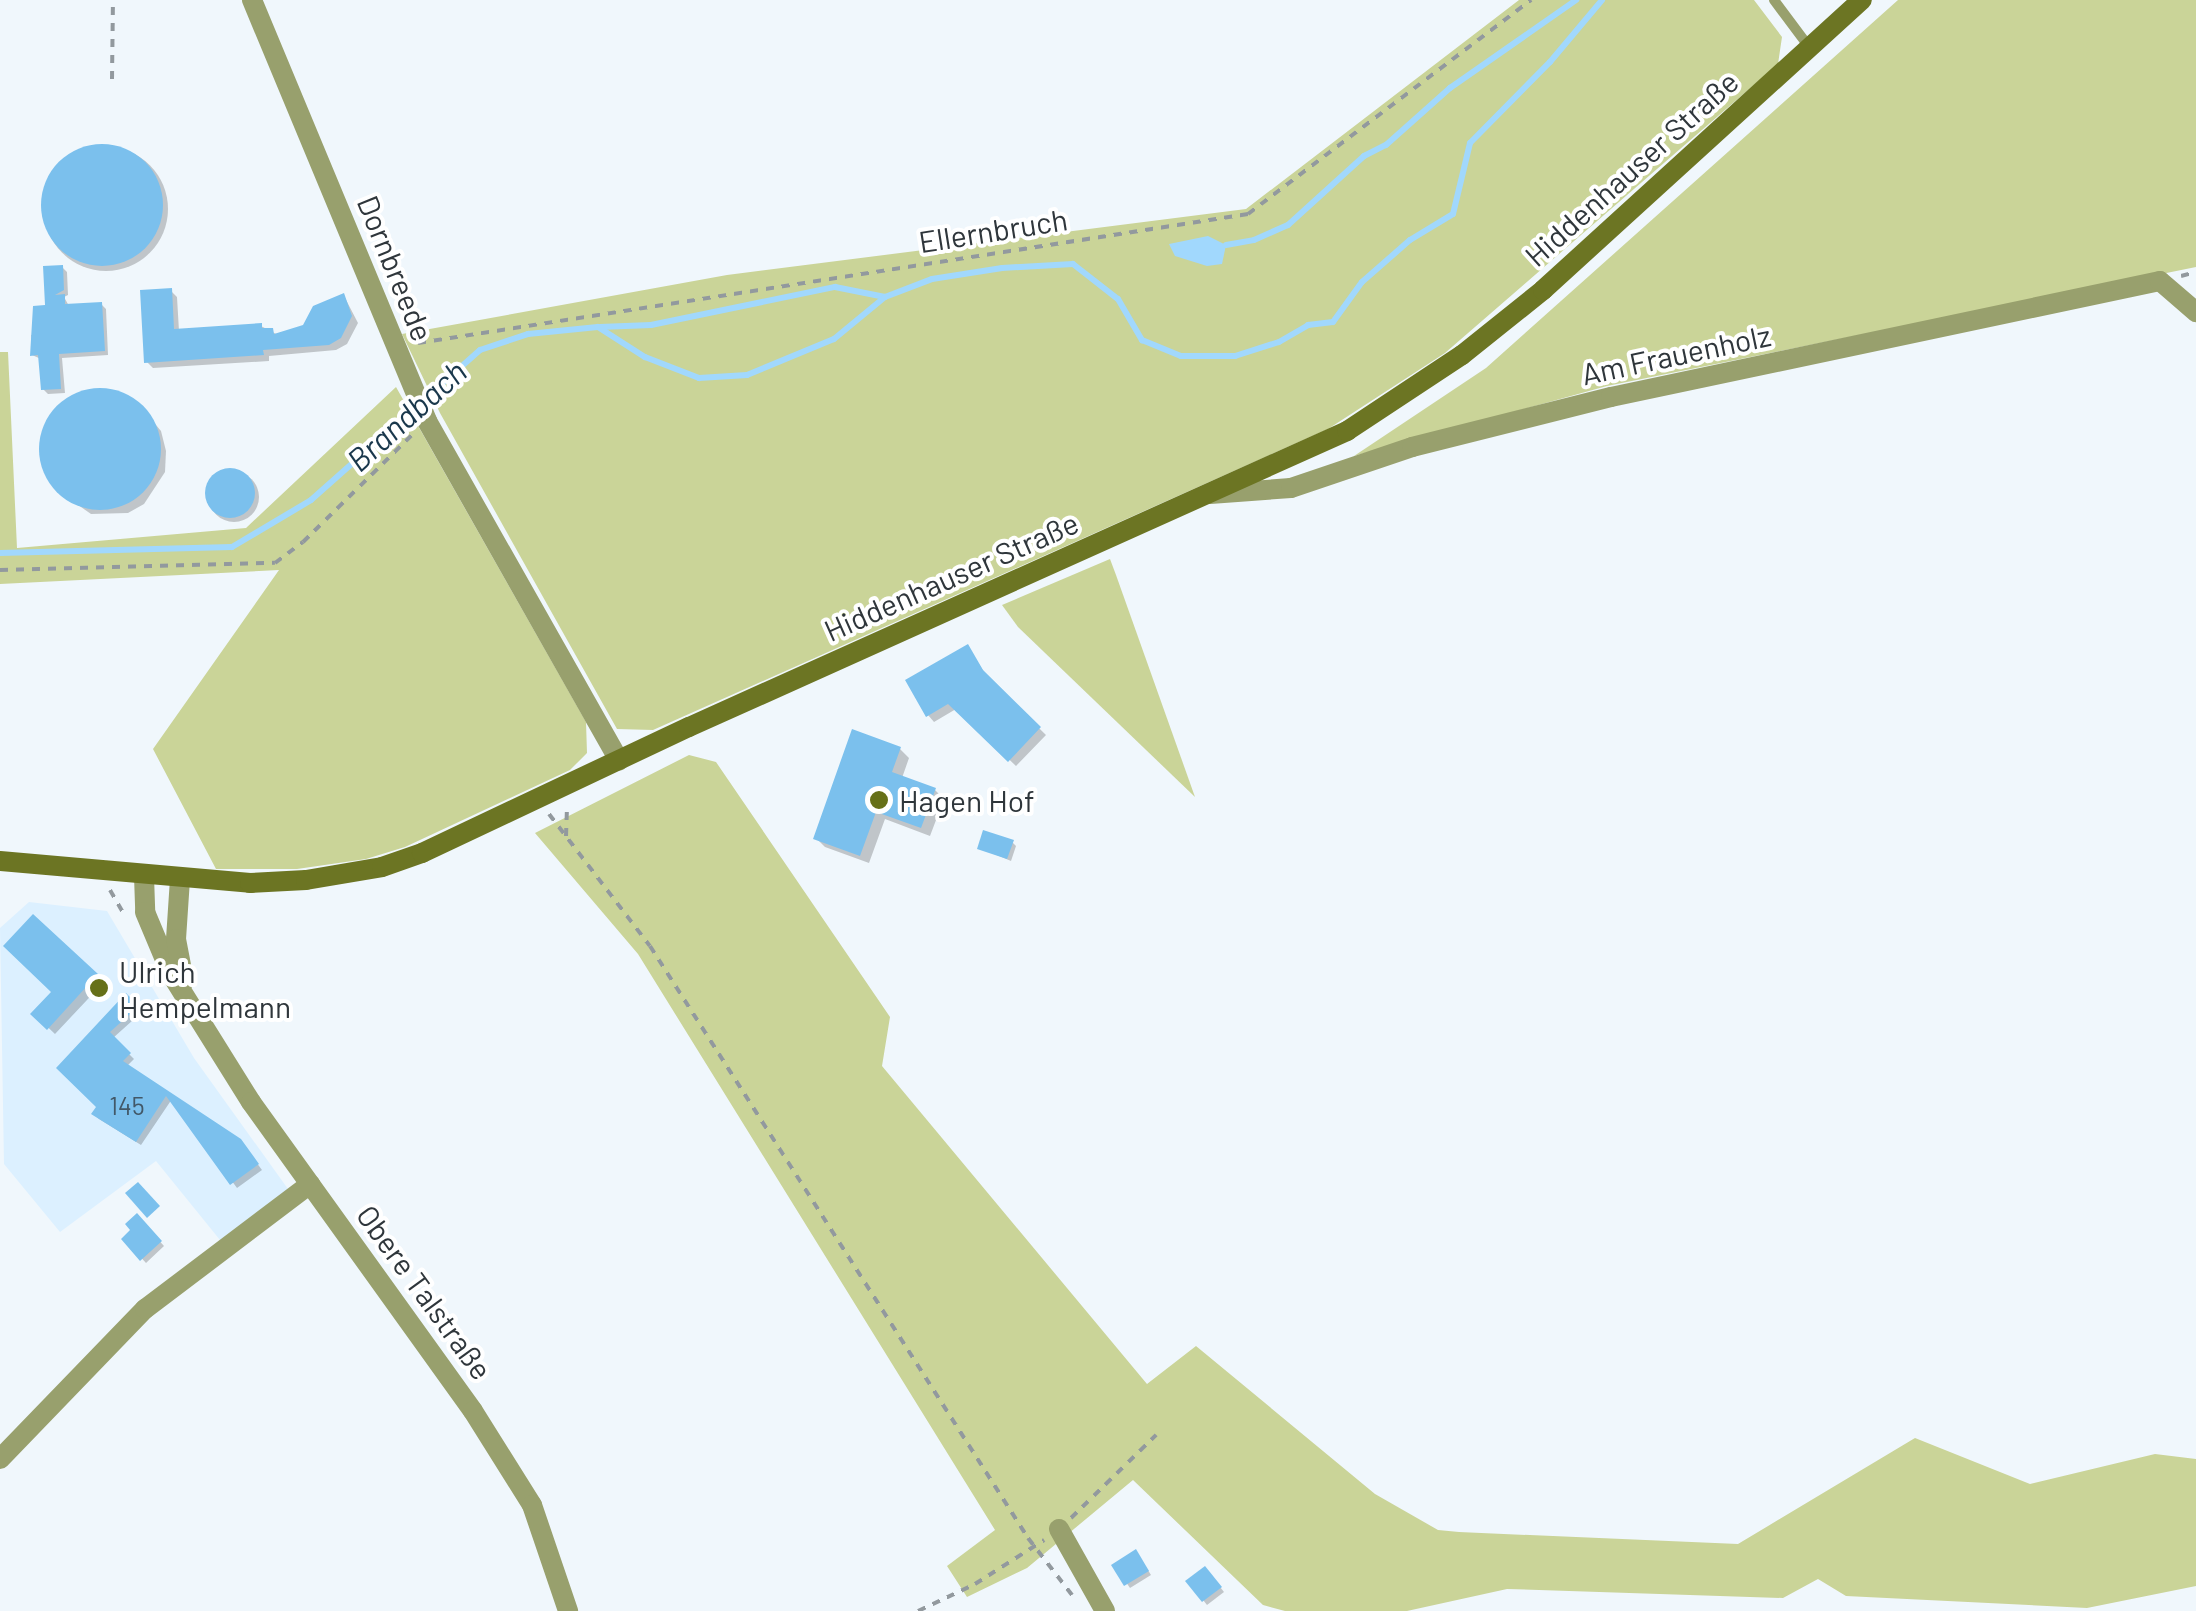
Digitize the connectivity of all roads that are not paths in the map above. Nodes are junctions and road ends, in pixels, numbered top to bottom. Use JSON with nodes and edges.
{"nodes":[{"id":1,"x":252,"y":0,"type":"edge"},
{"id":2,"x":1774,"y":0,"type":"edge"},
{"id":3,"x":1862,"y":0,"type":"edge"},
{"id":4,"x":1809,"y":47,"type":"junction"},
{"id":5,"x":2196,"y":312,"type":"edge"},
{"id":6,"x":1209,"y":494,"type":"junction"},
{"id":7,"x":619,"y":760,"type":"junction"},
{"id":8,"x":0,"y":861,"type":"edge"},
{"id":9,"x":144,"y":876,"type":"junction"},
{"id":10,"x":180,"y":879,"type":"junction"},
{"id":11,"x":202,"y":1024,"type":"junction"},
{"id":12,"x":310,"y":1184,"type":"junction"},
{"id":13,"x":0,"y":1459,"type":"edge"},
{"id":14,"x":1059,"y":1529,"type":"dead end"},
{"id":15,"x":568,"y":1611,"type":"edge"},
{"id":16,"x":1105,"y":1611,"type":"edge"}],
"edges":[{"from":1,"to":7,"type":"street","name":"Dornbreede"},
{"from":2,"to":4,"type":"lane"},
{"from":3,"to":4,"type":"main road","name":"Hiddenhauser Straße"},
{"from":4,"to":6,"type":"main road","name":"Hiddenhauser Straße"},
{"from":5,"to":6,"type":"street","name":"Am Frauenholz"},
{"from":6,"to":7,"type":"main road","name":"Hiddenhauser Straße"},
{"from":7,"to":10,"type":"main road","name":"Hiddenhauser Straße"},
{"from":8,"to":9,"type":"main road","name":"Hiddenhauser Straße"},
{"from":9,"to":10,"type":"main road","name":"Hiddenhauser Straße"},
{"from":9,"to":11,"type":"street","name":"Obere Talstraße"},
{"from":10,"to":11,"type":"street","name":"Obere Talstraße"},
{"from":11,"to":12,"type":"street","name":"Obere Talstraße"},
{"from":12,"to":13,"type":"street"},
{"from":12,"to":15,"type":"street","name":"Obere Talstraße"},
{"from":14,"to":16,"type":"street"}]}
